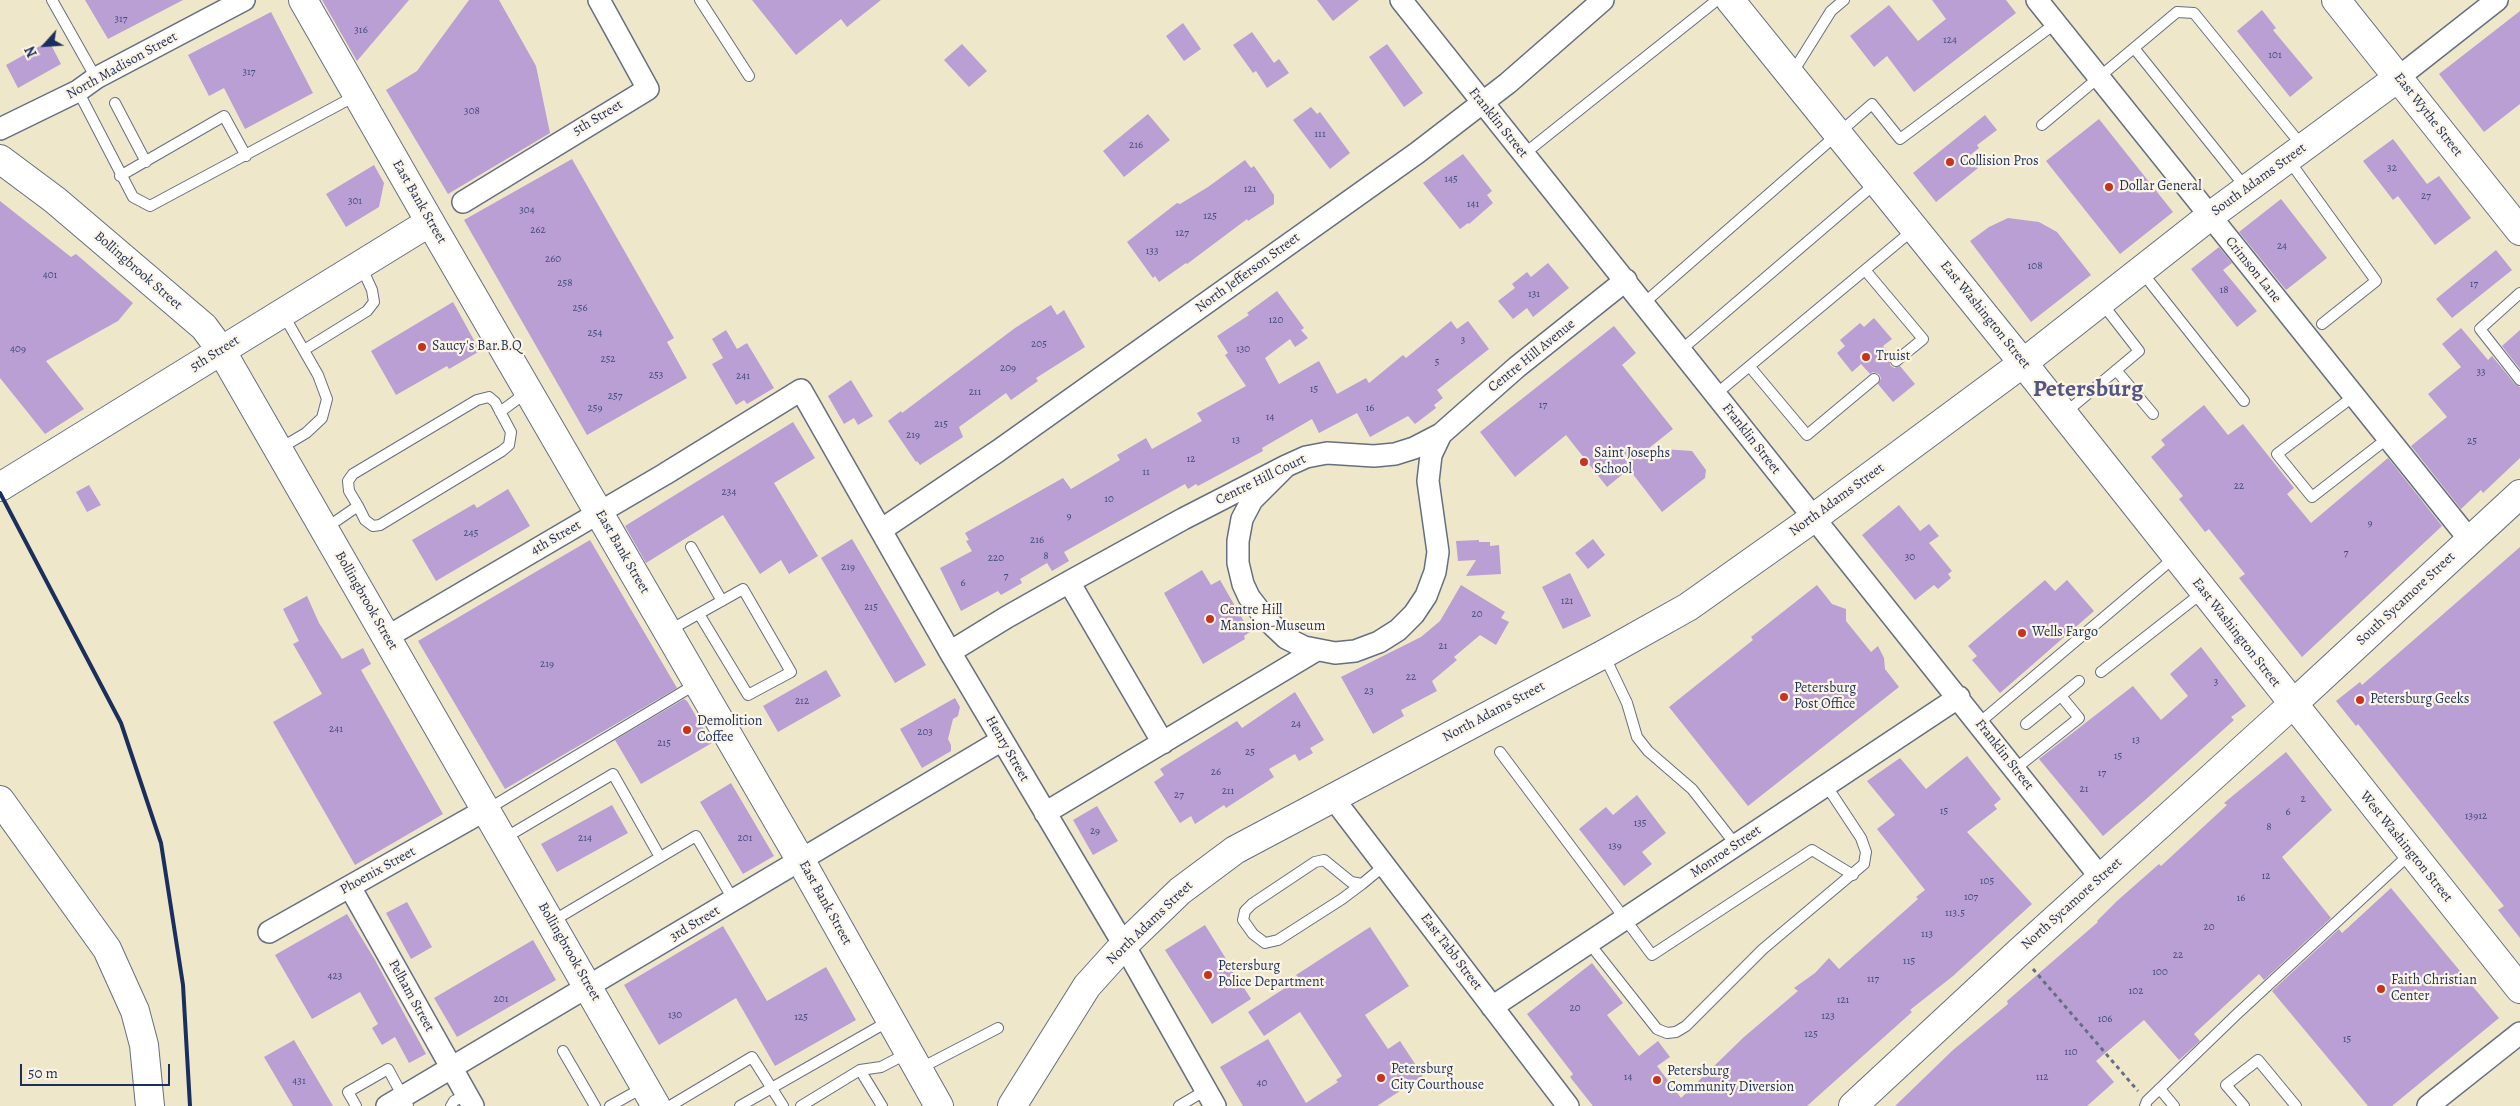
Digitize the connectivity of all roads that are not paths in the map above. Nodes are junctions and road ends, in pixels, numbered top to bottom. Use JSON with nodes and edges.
{"nodes":[{"id":1,"x":52,"y":0,"type":"edge"},
{"id":2,"x":244,"y":0,"type":"edge"},
{"id":3,"x":303,"y":0,"type":"edge"},
{"id":4,"x":599,"y":0,"type":"edge"},
{"id":5,"x":700,"y":0,"type":"edge"},
{"id":6,"x":1401,"y":0,"type":"edge"},
{"id":7,"x":1603,"y":0,"type":"edge"},
{"id":8,"x":1717,"y":0,"type":"edge"},
{"id":9,"x":1730,"y":0,"type":"edge"},
{"id":10,"x":1844,"y":0,"type":"edge"},
{"id":11,"x":2037,"y":0,"type":"edge"},
{"id":12,"x":2336,"y":0,"type":"edge"},
{"id":13,"x":2497,"y":0,"type":"edge"},
{"id":14,"x":2056,"y":23,"type":"junction"},
{"id":15,"x":2134,"y":48,"type":"junction"},
{"id":16,"x":749,"y":76,"type":"dead end"},
{"id":17,"x":1791,"y":76,"type":"junction"},
{"id":18,"x":2099,"y":77,"type":"junction"},
{"id":19,"x":2398,"y":77,"type":"junction"},
{"id":20,"x":96,"y":78,"type":"junction"},
{"id":21,"x":78,"y":92,"type":"junction"},
{"id":22,"x":358,"y":94,"type":"junction"},
{"id":23,"x":115,"y":103,"type":"dead end"},
{"id":24,"x":1482,"y":103,"type":"junction"},
{"id":25,"x":2042,"y":125,"type":"dead end"},
{"id":26,"x":0,"y":129,"type":"edge"},
{"id":27,"x":1838,"y":133,"type":"junction"},
{"id":28,"x":2295,"y":153,"type":"junction"},
{"id":29,"x":1524,"y":154,"type":"junction"},
{"id":30,"x":246,"y":156,"type":"junction"},
{"id":31,"x":0,"y":159,"type":"edge"},
{"id":32,"x":146,"y":162,"type":"junction"},
{"id":33,"x":120,"y":176,"type":"junction"},
{"id":34,"x":1877,"y":182,"type":"junction"},
{"id":35,"x":2247,"y":188,"type":"junction"},
{"id":36,"x":463,"y":202,"type":"dead end"},
{"id":37,"x":2210,"y":216,"type":"junction"},
{"id":38,"x":430,"y":222,"type":"junction"},
{"id":39,"x":1915,"y":229,"type":"junction"},
{"id":40,"x":2520,"y":231,"type":"edge"},
{"id":41,"x":360,"y":265,"type":"junction"},
{"id":42,"x":1865,"y":270,"type":"junction"},
{"id":43,"x":2140,"y":271,"type":"junction"},
{"id":44,"x":1626,"y":280,"type":"junction"},
{"id":45,"x":2520,"y":293,"type":"edge"},
{"id":46,"x":2101,"y":302,"type":"junction"},
{"id":47,"x":1644,"y":303,"type":"junction"},
{"id":48,"x":282,"y":313,"type":"junction"},
{"id":49,"x":2322,"y":324,"type":"dead end"},
{"id":50,"x":221,"y":350,"type":"junction"},
{"id":51,"x":304,"y":350,"type":"junction"},
{"id":52,"x":1681,"y":350,"type":"junction"},
{"id":53,"x":1896,"y":362,"type":"dead end"},
{"id":54,"x":2023,"y":363,"type":"junction"},
{"id":55,"x":1750,"y":367,"type":"junction"},
{"id":56,"x":2116,"y":370,"type":"junction"},
{"id":57,"x":1874,"y":379,"type":"dead end"},
{"id":58,"x":2520,"y":380,"type":"edge"},
{"id":59,"x":801,"y":390,"type":"joint"},
{"id":60,"x":528,"y":391,"type":"junction"},
{"id":61,"x":1716,"y":394,"type":"junction"},
{"id":62,"x":2354,"y":396,"type":"junction"},
{"id":63,"x":2244,"y":401,"type":"dead end"},
{"id":64,"x":500,"y":412,"type":"junction"},
{"id":65,"x":2064,"y":414,"type":"junction"},
{"id":66,"x":2153,"y":414,"type":"dead end"},
{"id":67,"x":1441,"y":434,"type":"junction"},
{"id":68,"x":2388,"y":438,"type":"junction"},
{"id":69,"x":279,"y":449,"type":"junction"},
{"id":70,"x":1286,"y":466,"type":"junction"},
{"id":71,"x":0,"y":487,"type":"edge"},
{"id":72,"x":2520,"y":494,"type":"edge"},
{"id":73,"x":358,"y":506,"type":"junction"},
{"id":74,"x":599,"y":512,"type":"junction"},
{"id":75,"x":1815,"y":517,"type":"junction"},
{"id":76,"x":325,"y":528,"type":"junction"},
{"id":77,"x":881,"y":530,"type":"junction"},
{"id":78,"x":2469,"y":539,"type":"junction"},
{"id":79,"x":691,"y":547,"type":"dead end"},
{"id":80,"x":2176,"y":556,"type":"junction"},
{"id":81,"x":1069,"y":582,"type":"junction"},
{"id":82,"x":2204,"y":592,"type":"junction"},
{"id":83,"x":722,"y":601,"type":"junction"},
{"id":84,"x":699,"y":614,"type":"junction"},
{"id":85,"x":667,"y":632,"type":"junction"},
{"id":86,"x":387,"y":637,"type":"junction"},
{"id":87,"x":1315,"y":651,"type":"junction"},
{"id":88,"x":950,"y":652,"type":"junction"},
{"id":89,"x":1604,"y":654,"type":"junction"},
{"id":90,"x":2100,"y":672,"type":"dead end"},
{"id":91,"x":2079,"y":681,"type":"dead end"},
{"id":92,"x":697,"y":684,"type":"junction"},
{"id":93,"x":2061,"y":696,"type":"junction"},
{"id":94,"x":1959,"y":697,"type":"junction"},
{"id":95,"x":2293,"y":704,"type":"junction"},
{"id":96,"x":1979,"y":723,"type":"junction"},
{"id":97,"x":2026,"y":724,"type":"dead end"},
{"id":98,"x":1002,"y":740,"type":"junction"},
{"id":99,"x":1163,"y":743,"type":"junction"},
{"id":100,"x":1500,"y":752,"type":"dead end"},
{"id":101,"x":2016,"y":769,"type":"junction"},
{"id":102,"x":1826,"y":785,"type":"junction"},
{"id":103,"x":1333,"y":798,"type":"junction"},
{"id":104,"x":0,"y":800,"type":"edge"},
{"id":105,"x":487,"y":810,"type":"junction"},
{"id":106,"x":1045,"y":813,"type":"junction"},
{"id":107,"x":504,"y":839,"type":"junction"},
{"id":108,"x":1736,"y":845,"type":"junction"},
{"id":109,"x":2411,"y":853,"type":"junction"},
{"id":110,"x":660,"y":857,"type":"junction"},
{"id":111,"x":801,"y":861,"type":"junction"},
{"id":112,"x":1385,"y":866,"type":"junction"},
{"id":113,"x":1853,"y":875,"type":"junction"},
{"id":114,"x":2102,"y":878,"type":"junction"},
{"id":115,"x":1362,"y":884,"type":"junction"},
{"id":116,"x":350,"y":887,"type":"junction"},
{"id":117,"x":734,"y":901,"type":"junction"},
{"id":118,"x":1626,"y":918,"type":"junction"},
{"id":119,"x":551,"y":922,"type":"junction"},
{"id":120,"x":269,"y":932,"type":"dead end"},
{"id":121,"x":1589,"y":943,"type":"junction"},
{"id":122,"x":1124,"y":944,"type":"junction"},
{"id":123,"x":589,"y":987,"type":"junction"},
{"id":124,"x":2520,"y":990,"type":"edge"},
{"id":125,"x":1492,"y":1007,"type":"junction"},
{"id":126,"x":890,"y":1020,"type":"junction"},
{"id":127,"x":998,"y":1028,"type":"dead end"},
{"id":128,"x":2520,"y":1033,"type":"edge"},
{"id":129,"x":563,"y":1051,"type":"dead end"},
{"id":130,"x":913,"y":1061,"type":"junction"},
{"id":131,"x":451,"y":1068,"type":"junction"},
{"id":132,"x":860,"y":1070,"type":"junction"},
{"id":133,"x":771,"y":1087,"type":"junction"},
{"id":134,"x":2160,"y":1088,"type":"junction"},
{"id":135,"x":651,"y":1096,"type":"edge"},
{"id":136,"x":1210,"y":1098,"type":"edge"},
{"id":137,"x":463,"y":1102,"type":"edge"},
{"id":138,"x":400,"y":1103,"type":"edge"},
{"id":139,"x":2146,"y":1104,"type":"edge"},
{"id":140,"x":150,"y":1106,"type":"edge"},
{"id":141,"x":356,"y":1106,"type":"edge"},
{"id":142,"x":595,"y":1106,"type":"edge"},
{"id":143,"x":610,"y":1106,"type":"edge"},
{"id":144,"x":670,"y":1106,"type":"edge"},
{"id":145,"x":740,"y":1106,"type":"edge"},
{"id":146,"x":783,"y":1106,"type":"edge"},
{"id":147,"x":801,"y":1106,"type":"edge"},
{"id":148,"x":882,"y":1106,"type":"edge"},
{"id":149,"x":939,"y":1106,"type":"edge"},
{"id":150,"x":1012,"y":1106,"type":"edge"},
{"id":151,"x":1180,"y":1106,"type":"edge"},
{"id":152,"x":1568,"y":1106,"type":"edge"},
{"id":153,"x":1853,"y":1106,"type":"edge"},
{"id":154,"x":2174,"y":1106,"type":"edge"},
{"id":155,"x":2244,"y":1106,"type":"edge"},
{"id":156,"x":2296,"y":1106,"type":"edge"},
{"id":157,"x":2428,"y":1106,"type":"edge"}],
"edges":[{"from":1,"to":20,"type":"lane"},
{"from":2,"to":20,"type":"street","name":"North Madison Street"},
{"from":3,"to":22,"type":"main road","name":"East Bank Street"},
{"from":4,"to":36,"type":"street","name":"5th Street"},
{"from":5,"to":16,"type":"lane"},
{"from":6,"to":24,"type":"street","name":"Franklin Street"},
{"from":7,"to":24,"type":"street","name":"North Jefferson Street"},
{"from":8,"to":29,"type":"lane"},
{"from":9,"to":17,"type":"main road","name":"East Washington Street"},
{"from":10,"to":17,"type":"lane"},
{"from":11,"to":14,"type":"street","name":"Crimson Lane"},
{"from":12,"to":19,"type":"main road","name":"East Wythe Street"},
{"from":13,"to":19,"type":"street","name":"South Adams Street"},
{"from":14,"to":18,"type":"street","name":"Crimson Lane"},
{"from":14,"to":27,"type":"lane"},
{"from":15,"to":18,"type":"lane"},
{"from":15,"to":28,"type":"lane"},
{"from":15,"to":35,"type":"lane"},
{"from":17,"to":27,"type":"main road","name":"East Washington Street"},
{"from":18,"to":25,"type":"lane"},
{"from":18,"to":37,"type":"street","name":"Crimson Lane"},
{"from":19,"to":28,"type":"main road","name":"South Adams Street"},
{"from":19,"to":40,"type":"main road","name":"East Wythe Street"},
{"from":20,"to":21,"type":"street","name":"North Madison Street"},
{"from":21,"to":26,"type":"street","name":"North Madison Street"},
{"from":21,"to":33,"type":"lane"},
{"from":22,"to":30,"type":"lane"},
{"from":22,"to":38,"type":"main road","name":"East Bank Street"},
{"from":23,"to":32,"type":"lane"},
{"from":24,"to":29,"type":"street","name":"Franklin Street"},
{"from":24,"to":77,"type":"street","name":"North Jefferson Street"},
{"from":27,"to":34,"type":"main road","name":"East Washington Street"},
{"from":27,"to":47,"type":"lane"},
{"from":28,"to":35,"type":"main road","name":"South Adams Street"},
{"from":28,"to":49,"type":"lane"},
{"from":29,"to":44,"type":"street","name":"Franklin Street"},
{"from":30,"to":32,"type":"lane"},
{"from":30,"to":33,"type":"lane"},
{"from":31,"to":50,"type":"main road","name":"Bollingbrook Street"},
{"from":32,"to":33,"type":"lane"},
{"from":34,"to":39,"type":"main road","name":"East Washington Street"},
{"from":34,"to":52,"type":"lane"},
{"from":35,"to":37,"type":"main road","name":"South Adams Street"},
{"from":37,"to":43,"type":"main road","name":"South Adams Street"},
{"from":37,"to":62,"type":"street","name":"Crimson Lane"},
{"from":38,"to":41,"type":"main road","name":"5th Street"},
{"from":38,"to":60,"type":"main road","name":"East Bank Street"},
{"from":39,"to":42,"type":"lane"},
{"from":39,"to":54,"type":"main road","name":"East Washington Street"},
{"from":41,"to":48,"type":"main road","name":"5th Street"},
{"from":41,"to":51,"type":"lane"},
{"from":42,"to":53,"type":"lane"},
{"from":42,"to":55,"type":"lane"},
{"from":43,"to":46,"type":"main road","name":"South Adams Street"},
{"from":43,"to":63,"type":"lane"},
{"from":44,"to":47,"type":"street","name":"Franklin Street"},
{"from":44,"to":67,"type":"street","name":"Centre Hill Avenue"},
{"from":45,"to":58,"type":"lane"},
{"from":46,"to":54,"type":"main road","name":"South Adams Street"},
{"from":46,"to":56,"type":"lane"},
{"from":47,"to":52,"type":"street","name":"Franklin Street"},
{"from":48,"to":50,"type":"main road","name":"5th Street"},
{"from":48,"to":51,"type":"lane"},
{"from":50,"to":69,"type":"main road","name":"Bollingbrook Street"},
{"from":50,"to":71,"type":"main road","name":"5th Street"},
{"from":51,"to":69,"type":"lane"},
{"from":52,"to":61,"type":"street","name":"Franklin Street"},
{"from":54,"to":65,"type":"main road","name":"East Washington Street"},
{"from":54,"to":75,"type":"main road","name":"North Adams Street"},
{"from":55,"to":57,"type":"lane"},
{"from":55,"to":61,"type":"lane"},
{"from":56,"to":65,"type":"lane"},
{"from":56,"to":66,"type":"lane"},
{"from":59,"to":74,"type":"street","name":"4th Street"},
{"from":59,"to":77,"type":"street","name":"Henry Street"},
{"from":60,"to":64,"type":"lane"},
{"from":60,"to":74,"type":"main road","name":"East Bank Street"},
{"from":61,"to":75,"type":"street","name":"Franklin Street"},
{"from":62,"to":68,"type":"street","name":"Crimson Lane"},
{"from":62,"to":68,"type":"lane"},
{"from":64,"to":73,"type":"lane"},
{"from":64,"to":73,"type":"lane"},
{"from":65,"to":80,"type":"main road","name":"East Washington Street"},
{"from":67,"to":70,"type":"street","name":"Centre Hill Court"},
{"from":67,"to":87,"type":"street"},
{"from":68,"to":78,"type":"street","name":"Crimson Lane"},
{"from":69,"to":76,"type":"main road","name":"Bollingbrook Street"},
{"from":70,"to":81,"type":"street","name":"Centre Hill Court"},
{"from":70,"to":87,"type":"street"},
{"from":72,"to":78,"type":"main road","name":"South Sycamore Street"},
{"from":73,"to":76,"type":"lane"},
{"from":74,"to":85,"type":"main road","name":"East Bank Street"},
{"from":74,"to":86,"type":"street","name":"4th Street"},
{"from":75,"to":89,"type":"main road","name":"North Adams Street"},
{"from":75,"to":94,"type":"street","name":"Franklin Street"},
{"from":76,"to":86,"type":"main road","name":"Bollingbrook Street"},
{"from":77,"to":88,"type":"street","name":"Henry Street"},
{"from":78,"to":95,"type":"main road","name":"South Sycamore Street"},
{"from":79,"to":83,"type":"lane"},
{"from":80,"to":82,"type":"main road","name":"East Washington Street"},
{"from":80,"to":96,"type":"lane"},
{"from":81,"to":88,"type":"street","name":"Centre Hill Court"},
{"from":81,"to":99,"type":"street"},
{"from":82,"to":90,"type":"lane"},
{"from":82,"to":95,"type":"main road","name":"East Washington Street"},
{"from":83,"to":84,"type":"lane"},
{"from":83,"to":84,"type":"lane"},
{"from":84,"to":85,"type":"lane"},
{"from":85,"to":92,"type":"main road","name":"East Bank Street"},
{"from":86,"to":105,"type":"main road","name":"Bollingbrook Street"},
{"from":87,"to":99,"type":"street"},
{"from":88,"to":98,"type":"street","name":"Henry Street"},
{"from":89,"to":103,"type":"main road","name":"North Adams Street"},
{"from":89,"to":108,"type":"lane"},
{"from":91,"to":93,"type":"lane"},
{"from":92,"to":105,"type":"lane"},
{"from":92,"to":111,"type":"main road","name":"East Bank Street"},
{"from":93,"to":97,"type":"lane"},
{"from":93,"to":101,"type":"lane"},
{"from":94,"to":96,"type":"street","name":"Franklin Street"},
{"from":94,"to":102,"type":"street","name":"Monroe Street"},
{"from":95,"to":109,"type":"main road","name":"West Washington Street"},
{"from":95,"to":114,"type":"main road","name":"North Sycamore Street"},
{"from":96,"to":101,"type":"street","name":"Franklin Street"},
{"from":98,"to":106,"type":"street","name":"Henry Street"},
{"from":98,"to":111,"type":"street","name":"3rd Street"},
{"from":99,"to":106,"type":"street"},
{"from":100,"to":118,"type":"lane"},
{"from":101,"to":114,"type":"street","name":"Franklin Street"},
{"from":102,"to":108,"type":"street","name":"Monroe Street"},
{"from":102,"to":113,"type":"lane"},
{"from":103,"to":112,"type":"street","name":"East Tabb Street"},
{"from":103,"to":122,"type":"main road","name":"North Adams Street"},
{"from":104,"to":140,"type":"main road"},
{"from":105,"to":107,"type":"main road","name":"Bollingbrook Street"},
{"from":105,"to":116,"type":"street","name":"Phoenix Street"},
{"from":106,"to":122,"type":"street","name":"Henry Street"},
{"from":107,"to":110,"type":"lane"},
{"from":107,"to":119,"type":"main road","name":"Bollingbrook Street"},
{"from":108,"to":118,"type":"street","name":"Monroe Street"},
{"from":109,"to":124,"type":"main road","name":"West Washington Street"},
{"from":109,"to":134,"type":"lane"},
{"from":110,"to":117,"type":"lane"},
{"from":110,"to":119,"type":"lane"},
{"from":111,"to":117,"type":"street","name":"3rd Street"},
{"from":111,"to":126,"type":"main road","name":"East Bank Street"},
{"from":112,"to":115,"type":"lane"},
{"from":112,"to":125,"type":"street","name":"East Tabb Street"},
{"from":113,"to":118,"type":"lane"},
{"from":113,"to":121,"type":"lane"},
{"from":114,"to":153,"type":"main road","name":"North Sycamore Street"},
{"from":115,"to":115,"type":"lane"},
{"from":116,"to":120,"type":"street","name":"Phoenix Street"},
{"from":116,"to":131,"type":"street","name":"Pelham Street"},
{"from":117,"to":123,"type":"street","name":"3rd Street"},
{"from":118,"to":121,"type":"street","name":"Monroe Street"},
{"from":119,"to":123,"type":"main road","name":"Bollingbrook Street"},
{"from":121,"to":125,"type":"street","name":"Monroe Street"},
{"from":122,"to":136,"type":"street","name":"Henry Street"},
{"from":122,"to":150,"type":"main road","name":"North Adams Street"},
{"from":123,"to":131,"type":"street","name":"3rd Street"},
{"from":123,"to":135,"type":"main road","name":"Bollingbrook Street"},
{"from":125,"to":152,"type":"street","name":"East Tabb Street"},
{"from":126,"to":130,"type":"main road","name":"East Bank Street"},
{"from":126,"to":133,"type":"lane"},
{"from":127,"to":130,"type":"lane"},
{"from":128,"to":157,"type":"street"},
{"from":129,"to":142,"type":"lane"},
{"from":130,"to":132,"type":"lane"},
{"from":130,"to":149,"type":"main road","name":"East Bank Street"},
{"from":131,"to":137,"type":"street","name":"Pelham Street"},
{"from":131,"to":138,"type":"street","name":"3rd Street"},
{"from":132,"to":147,"type":"lane"},
{"from":132,"to":148,"type":"lane"},
{"from":133,"to":144,"type":"lane"},
{"from":133,"to":145,"type":"lane"},
{"from":133,"to":146,"type":"lane"},
{"from":134,"to":139,"type":"lane"},
{"from":134,"to":154,"type":"lane"},
{"from":135,"to":143,"type":"lane"},
{"from":136,"to":151,"type":"lane"},
{"from":138,"to":141,"type":"lane"},
{"from":155,"to":156,"type":"lane"}]}
